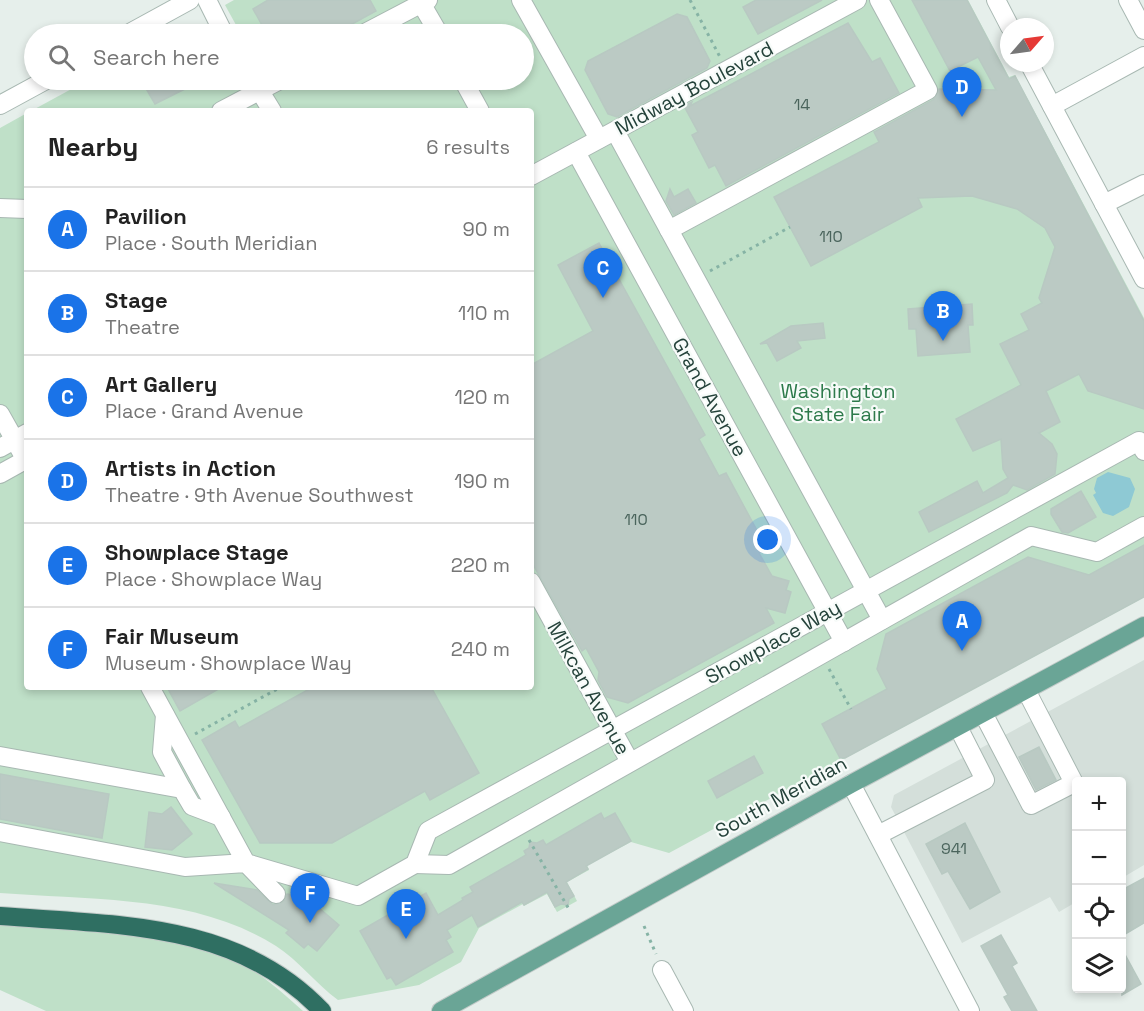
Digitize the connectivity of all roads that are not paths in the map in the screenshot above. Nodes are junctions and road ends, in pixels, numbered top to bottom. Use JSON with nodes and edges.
{"nodes":[{"id":1,"x":190,"y":0,"type":"edge"},
{"id":2,"x":207,"y":0,"type":"edge"},
{"id":3,"x":521,"y":0,"type":"edge"},
{"id":4,"x":857,"y":0,"type":"edge"},
{"id":5,"x":879,"y":0,"type":"edge"},
{"id":6,"x":996,"y":0,"type":"edge"},
{"id":7,"x":1128,"y":0,"type":"edge"},
{"id":8,"x":425,"y":1,"type":"edge"},
{"id":9,"x":1005,"y":18,"type":"edge"},
{"id":10,"x":146,"y":24,"type":"edge"},
{"id":11,"x":219,"y":24,"type":"edge"},
{"id":12,"x":382,"y":24,"type":"edge"},
{"id":13,"x":434,"y":24,"type":"edge"},
{"id":14,"x":1144,"y":30,"type":"edge"},
{"id":15,"x":1144,"y":56,"type":"edge"},
{"id":16,"x":1034,"y":72,"type":"edge"},
{"id":17,"x":28,"y":90,"type":"edge"},
{"id":18,"x":250,"y":90,"type":"edge"},
{"id":19,"x":260,"y":90,"type":"edge"},
{"id":20,"x":468,"y":90,"type":"edge"},
{"id":21,"x":0,"y":105,"type":"edge"},
{"id":22,"x":1052,"y":106,"type":"junction"},
{"id":23,"x":226,"y":108,"type":"edge"},
{"id":24,"x":270,"y":108,"type":"edge"},
{"id":25,"x":478,"y":108,"type":"edge"},
{"id":26,"x":607,"y":135,"type":"junction"},
{"id":27,"x":576,"y":152,"type":"junction"},
{"id":28,"x":534,"y":174,"type":"edge"},
{"id":29,"x":1144,"y":184,"type":"edge"},
{"id":30,"x":1104,"y":204,"type":"junction"},
{"id":31,"x":0,"y":208,"type":"edge"},
{"id":32,"x":24,"y":209,"type":"edge"},
{"id":33,"x":669,"y":230,"type":"junction"},
{"id":34,"x":1144,"y":279,"type":"edge"},
{"id":35,"x":0,"y":414,"type":"edge"},
{"id":36,"x":14,"y":440,"type":"edge"},
{"id":37,"x":1144,"y":451,"type":"edge"},
{"id":38,"x":24,"y":455,"type":"edge"},
{"id":39,"x":24,"y":462,"type":"edge"},
{"id":40,"x":0,"y":474,"type":"edge"},
{"id":41,"x":1144,"y":526,"type":"edge"},
{"id":42,"x":534,"y":587,"type":"edge"},
{"id":43,"x":866,"y":591,"type":"junction"},
{"id":44,"x":827,"y":612,"type":"junction"},
{"id":45,"x":882,"y":620,"type":"junction"},
{"id":46,"x":1144,"y":626,"type":"edge"},
{"id":47,"x":844,"y":642,"type":"junction"},
{"id":48,"x":152,"y":690,"type":"edge"},
{"id":49,"x":1026,"y":690,"type":"junction"},
{"id":50,"x":983,"y":713,"type":"junction"},
{"id":51,"x":165,"y":715,"type":"junction"},
{"id":52,"x":958,"y":727,"type":"junction"},
{"id":53,"x":612,"y":730,"type":"junction"},
{"id":54,"x":0,"y":756,"type":"edge"},
{"id":55,"x":630,"y":762,"type":"junction"},
{"id":56,"x":850,"y":784,"type":"junction"},
{"id":57,"x":182,"y":789,"type":"junction"},
{"id":58,"x":221,"y":817,"type":"junction"},
{"id":59,"x":0,"y":832,"type":"edge"},
{"id":60,"x":878,"y":835,"type":"junction"},
{"id":61,"x":246,"y":863,"type":"junction"},
{"id":62,"x":415,"y":864,"type":"junction"},
{"id":63,"x":276,"y":894,"type":"dead end"},
{"id":64,"x":0,"y":916,"type":"edge"},
{"id":65,"x":662,"y":969,"type":"dead end"},
{"id":66,"x":322,"y":1011,"type":"edge"},
{"id":67,"x":441,"y":1011,"type":"edge"},
{"id":68,"x":684,"y":1011,"type":"edge"},
{"id":69,"x":970,"y":1011,"type":"edge"}],
"edges":[{"from":1,"to":10,"type":"street"},
{"from":2,"to":11,"type":"street"},
{"from":3,"to":26,"type":"street"},
{"from":4,"to":26,"type":"street","name":"Midway Boulevard"},
{"from":5,"to":33,"type":"street"},
{"from":6,"to":9,"type":"street"},
{"from":7,"to":14,"type":"street"},
{"from":8,"to":12,"type":"street"},
{"from":8,"to":13,"type":"street"},
{"from":15,"to":22,"type":"street"},
{"from":16,"to":22,"type":"street"},
{"from":17,"to":21,"type":"street"},
{"from":18,"to":23,"type":"street"},
{"from":19,"to":24,"type":"street"},
{"from":20,"to":25,"type":"street"},
{"from":22,"to":30,"type":"street"},
{"from":26,"to":27,"type":"street","name":"Midway Boulevard"},
{"from":26,"to":33,"type":"street"},
{"from":27,"to":28,"type":"street","name":"Midway Boulevard"},
{"from":27,"to":44,"type":"street","name":"Grand Avenue"},
{"from":29,"to":30,"type":"street"},
{"from":30,"to":34,"type":"street"},
{"from":31,"to":32,"type":"street"},
{"from":33,"to":43,"type":"street"},
{"from":35,"to":36,"type":"street"},
{"from":36,"to":38,"type":"street"},
{"from":37,"to":43,"type":"street","name":"Showplace Way"},
{"from":39,"to":40,"type":"street"},
{"from":41,"to":45,"type":"street","name":"Showplace Way"},
{"from":42,"to":53,"type":"street","name":"Milkcan Avenue"},
{"from":43,"to":44,"type":"street","name":"Showplace Way"},
{"from":43,"to":45,"type":"street"},
{"from":44,"to":47,"type":"street","name":"Grand Avenue"},
{"from":44,"to":53,"type":"street","name":"Showplace Way"},
{"from":45,"to":47,"type":"street","name":"Showplace Way"},
{"from":46,"to":49,"type":"main road","name":"South Meridian"},
{"from":47,"to":55,"type":"street","name":"Showplace Way"},
{"from":48,"to":51,"type":"street"},
{"from":49,"to":50,"type":"main road","name":"South Meridian"},
{"from":49,"to":50,"type":"street"},
{"from":50,"to":52,"type":"main road","name":"South Meridian"},
{"from":51,"to":57,"type":"street"},
{"from":51,"to":58,"type":"street"},
{"from":52,"to":56,"type":"main road","name":"South Meridian"},
{"from":52,"to":60,"type":"street"},
{"from":53,"to":55,"type":"street","name":"Milkcan Avenue"},
{"from":53,"to":62,"type":"street","name":"Showplace Way"},
{"from":54,"to":57,"type":"street"},
{"from":55,"to":62,"type":"street","name":"Showplace Way"},
{"from":56,"to":60,"type":"street"},
{"from":56,"to":67,"type":"main road","name":"South Meridian"},
{"from":57,"to":58,"type":"street"},
{"from":58,"to":61,"type":"street"},
{"from":59,"to":61,"type":"street"},
{"from":60,"to":69,"type":"street"},
{"from":61,"to":62,"type":"street"},
{"from":61,"to":63,"type":"street"},
{"from":64,"to":66,"type":"highway"},
{"from":65,"to":68,"type":"street"}]}
